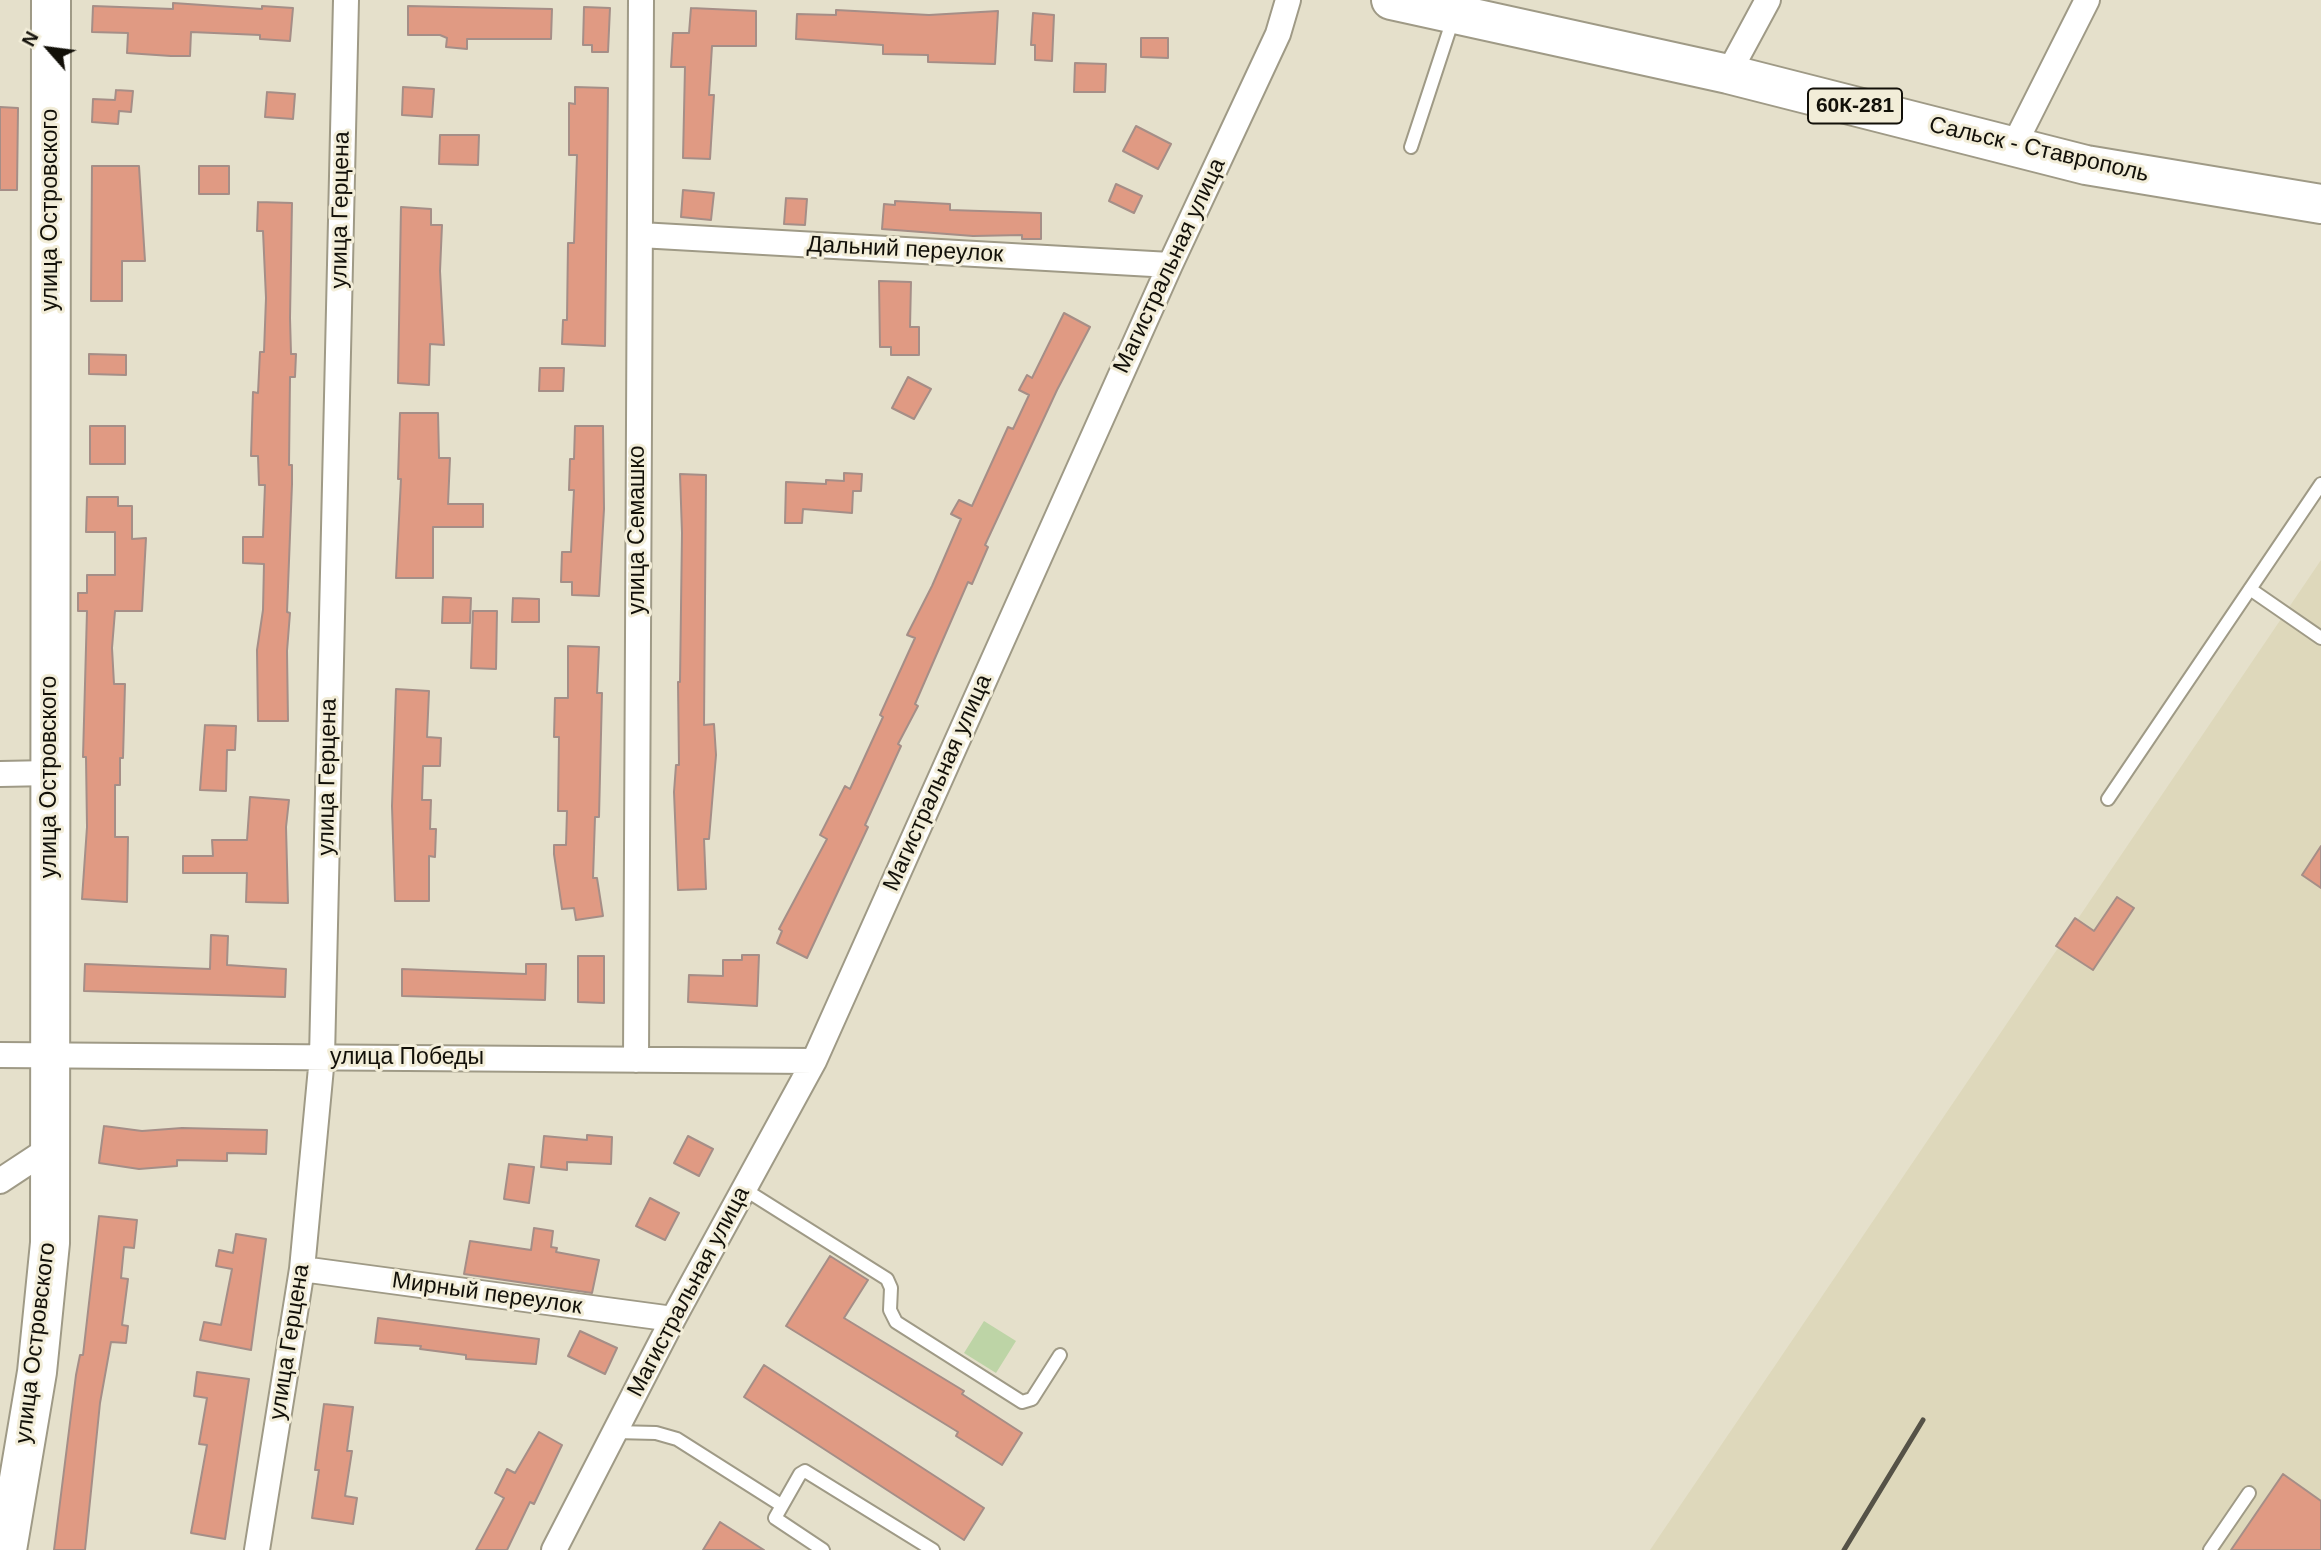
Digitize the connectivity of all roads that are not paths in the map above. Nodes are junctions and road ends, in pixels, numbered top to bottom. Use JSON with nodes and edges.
{"nodes":[{"id":1,"x":51,"y":0,"type":"edge"},
{"id":2,"x":346,"y":0,"type":"edge"},
{"id":3,"x":641,"y":0,"type":"edge"},
{"id":4,"x":1288,"y":0,"type":"edge"},
{"id":5,"x":1391,"y":0,"type":"edge"},
{"id":6,"x":1768,"y":0,"type":"edge"},
{"id":7,"x":2087,"y":0,"type":"edge"},
{"id":8,"x":1457,"y":8,"type":"edge"},
{"id":9,"x":1728,"y":74,"type":"junction"},
{"id":10,"x":1411,"y":147,"type":"dead end"},
{"id":11,"x":2013,"y":147,"type":"junction"},
{"id":12,"x":2321,"y":204,"type":"edge"},
{"id":13,"x":640,"y":235,"type":"junction"},
{"id":14,"x":1170,"y":265,"type":"junction"},
{"id":15,"x":2321,"y":484,"type":"edge"},
{"id":16,"x":2250,"y":589,"type":"junction"},
{"id":17,"x":2321,"y":638,"type":"edge"},
{"id":18,"x":50,"y":773,"type":"junction"},
{"id":19,"x":0,"y":774,"type":"edge"},
{"id":20,"x":2108,"y":799,"type":"dead end"},
{"id":21,"x":0,"y":1055,"type":"edge"},
{"id":22,"x":49,"y":1055,"type":"junction"},
{"id":23,"x":322,"y":1057,"type":"junction"},
{"id":24,"x":636,"y":1060,"type":"junction"},
{"id":25,"x":814,"y":1061,"type":"junction"},
{"id":26,"x":50,"y":1148,"type":"junction"},
{"id":27,"x":0,"y":1181,"type":"edge"},
{"id":28,"x":744,"y":1189,"type":"junction"},
{"id":29,"x":302,"y":1269,"type":"junction"},
{"id":30,"x":673,"y":1319,"type":"junction"},
{"id":31,"x":1060,"y":1355,"type":"dead end"},
{"id":32,"x":615,"y":1432,"type":"junction"},
{"id":33,"x":2249,"y":1493,"type":"dead end"},
{"id":34,"x":781,"y":1504,"type":"junction"},
{"id":35,"x":7,"y":1550,"type":"edge"},
{"id":36,"x":257,"y":1550,"type":"edge"},
{"id":37,"x":554,"y":1550,"type":"edge"},
{"id":38,"x":823,"y":1550,"type":"edge"},
{"id":39,"x":933,"y":1550,"type":"edge"},
{"id":40,"x":2210,"y":1550,"type":"edge"}],
"edges":[{"from":1,"to":18,"type":"main road","name":"улица Островского"},
{"from":2,"to":23,"type":"street","name":"улица Герцена"},
{"from":3,"to":13,"type":"street","name":"улица Семашко"},
{"from":4,"to":14,"type":"street","name":"Магистральная улица"},
{"from":5,"to":8,"type":"main road","name":"Сальск - Ставрополь","number":"60К-281"},
{"from":6,"to":9,"type":"street"},
{"from":7,"to":11,"type":"street"},
{"from":8,"to":9,"type":"main road","name":"Сальск - Ставрополь","number":"60К-281"},
{"from":8,"to":10,"type":"lane"},
{"from":9,"to":11,"type":"main road","name":"Сальск - Ставрополь","number":"60К-281"},
{"from":11,"to":12,"type":"main road","name":"Сальск - Ставрополь","number":"60К-281"},
{"from":13,"to":14,"type":"street","name":"Дальний переулок"},
{"from":13,"to":24,"type":"street","name":"улица Семашко"},
{"from":14,"to":25,"type":"street","name":"Магистральная улица"},
{"from":15,"to":16,"type":"lane"},
{"from":16,"to":17,"type":"lane"},
{"from":16,"to":20,"type":"lane"},
{"from":18,"to":19,"type":"street"},
{"from":18,"to":22,"type":"main road","name":"улица Островского"},
{"from":21,"to":22,"type":"street","name":"улица Победы"},
{"from":22,"to":23,"type":"street","name":"улица Победы"},
{"from":22,"to":26,"type":"main road","name":"улица Островского"},
{"from":23,"to":24,"type":"street","name":"улица Победы"},
{"from":23,"to":29,"type":"street","name":"улица Герцена"},
{"from":24,"to":25,"type":"street","name":"улица Победы"},
{"from":25,"to":28,"type":"street","name":"Магистральная улица"},
{"from":26,"to":27,"type":"street"},
{"from":26,"to":35,"type":"main road","name":"улица Островского"},
{"from":28,"to":30,"type":"street","name":"Магистральная улица"},
{"from":28,"to":31,"type":"lane"},
{"from":29,"to":30,"type":"street","name":"Мирный переулок"},
{"from":29,"to":36,"type":"street","name":"улица Герцена"},
{"from":30,"to":32,"type":"street","name":"Магистральная улица"},
{"from":32,"to":34,"type":"lane"},
{"from":32,"to":37,"type":"street","name":"Магистральная улица"},
{"from":33,"to":40,"type":"lane"},
{"from":34,"to":38,"type":"lane"},
{"from":34,"to":39,"type":"lane"}]}
